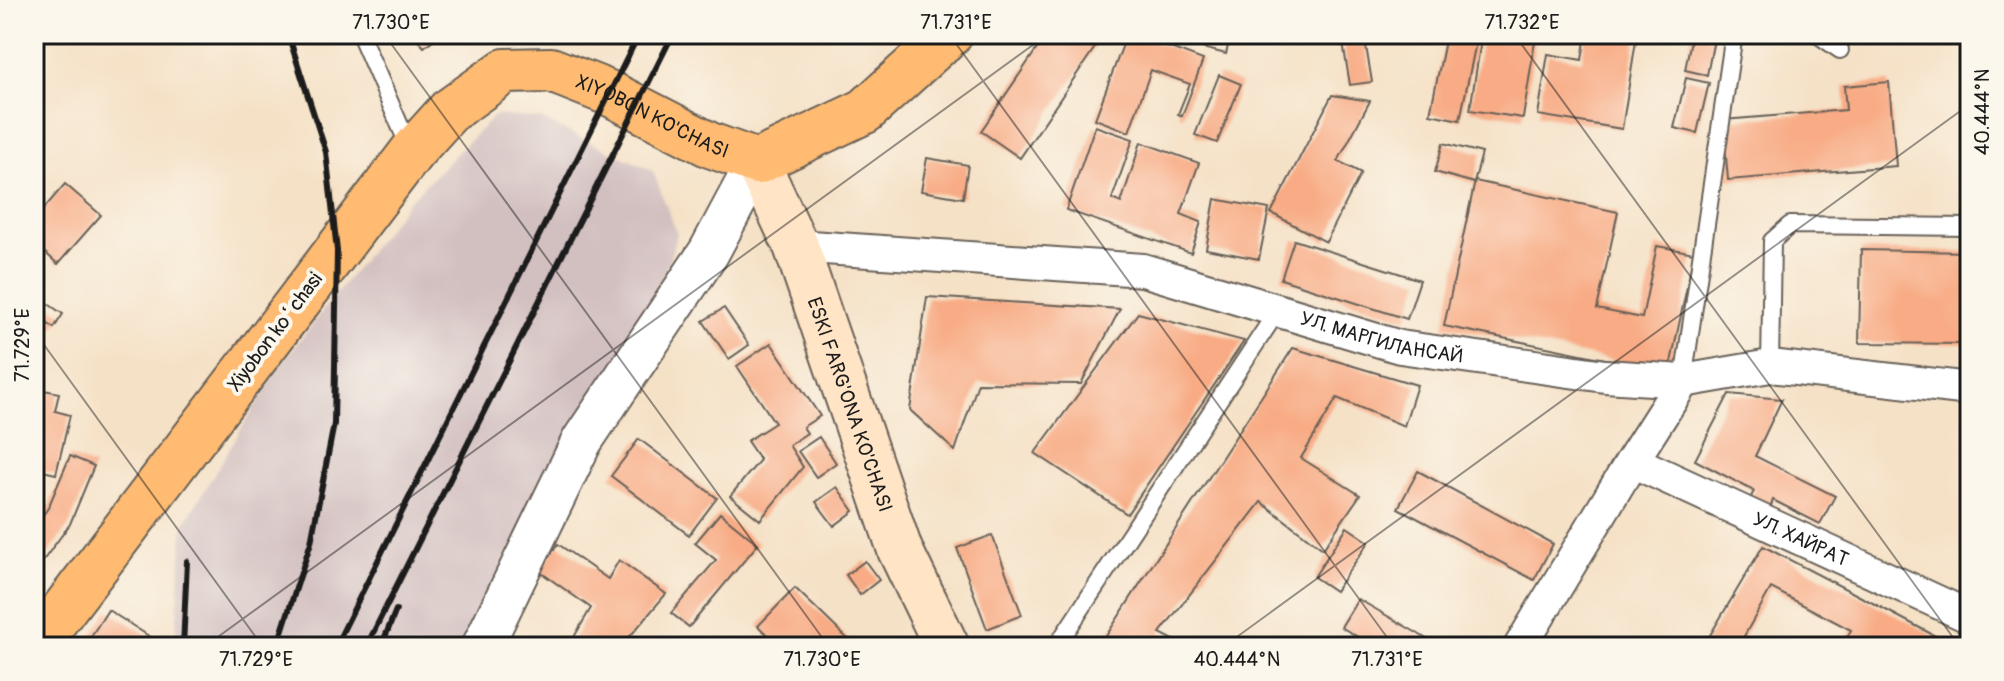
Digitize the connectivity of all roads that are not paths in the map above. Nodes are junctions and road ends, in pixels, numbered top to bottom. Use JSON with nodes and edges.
{"nodes":[{"id":1,"x":360,"y":34,"type":"edge"},
{"id":2,"x":950,"y":34,"type":"edge"},
{"id":3,"x":1734,"y":34,"type":"edge"},
{"id":4,"x":1817,"y":34,"type":"edge"},
{"id":5,"x":1840,"y":50,"type":"dead end"},
{"id":6,"x":551,"y":70,"type":"joint"},
{"id":7,"x":412,"y":152,"type":"junction"},
{"id":8,"x":757,"y":162,"type":"junction"},
{"id":9,"x":1970,"y":227,"type":"edge"},
{"id":10,"x":796,"y":246,"type":"junction"},
{"id":11,"x":1278,"y":310,"type":"junction"},
{"id":12,"x":1770,"y":366,"type":"junction"},
{"id":13,"x":1683,"y":381,"type":"junction"},
{"id":14,"x":1970,"y":389,"type":"edge"},
{"id":15,"x":1632,"y":461,"type":"junction"},
{"id":16,"x":1970,"y":617,"type":"edge"},
{"id":17,"x":35,"y":647,"type":"edge"},
{"id":18,"x":482,"y":647,"type":"edge"},
{"id":19,"x":947,"y":647,"type":"edge"},
{"id":20,"x":1056,"y":647,"type":"edge"},
{"id":21,"x":1520,"y":647,"type":"edge"}],
"edges":[{"from":1,"to":7,"type":"lane"},
{"from":2,"to":8,"type":"main road"},
{"from":3,"to":13,"type":"lane"},
{"from":4,"to":5,"type":"lane"},
{"from":6,"to":7,"type":"main road","name":"Xiyobon koʻchasi"},
{"from":6,"to":8,"type":"main road","name":"XIYOBON KO'CHASI"},
{"from":7,"to":17,"type":"main road","name":"Xiyobon koʻchasi"},
{"from":8,"to":10,"type":"main road","name":"ESKI FARG'ONA KO'CHASI"},
{"from":8,"to":18,"type":"street"},
{"from":9,"to":12,"type":"lane"},
{"from":10,"to":11,"type":"street","name":"УЛ. МАРГИЛАНСАЙ"},
{"from":10,"to":19,"type":"main road","name":"ESKI FARG'ONA KO'CHASI"},
{"from":11,"to":13,"type":"street","name":"УЛ. МАРГИЛАНСАЙ"},
{"from":11,"to":20,"type":"lane"},
{"from":12,"to":13,"type":"street","name":"УЛ. МАРГИЛАНСАЙ"},
{"from":12,"to":14,"type":"street","name":"УЛ. МАРГИЛАНСАЙ"},
{"from":13,"to":15,"type":"street"},
{"from":15,"to":16,"type":"street","name":"УЛ. ХАЙРАТ"},
{"from":15,"to":21,"type":"street"}]}
